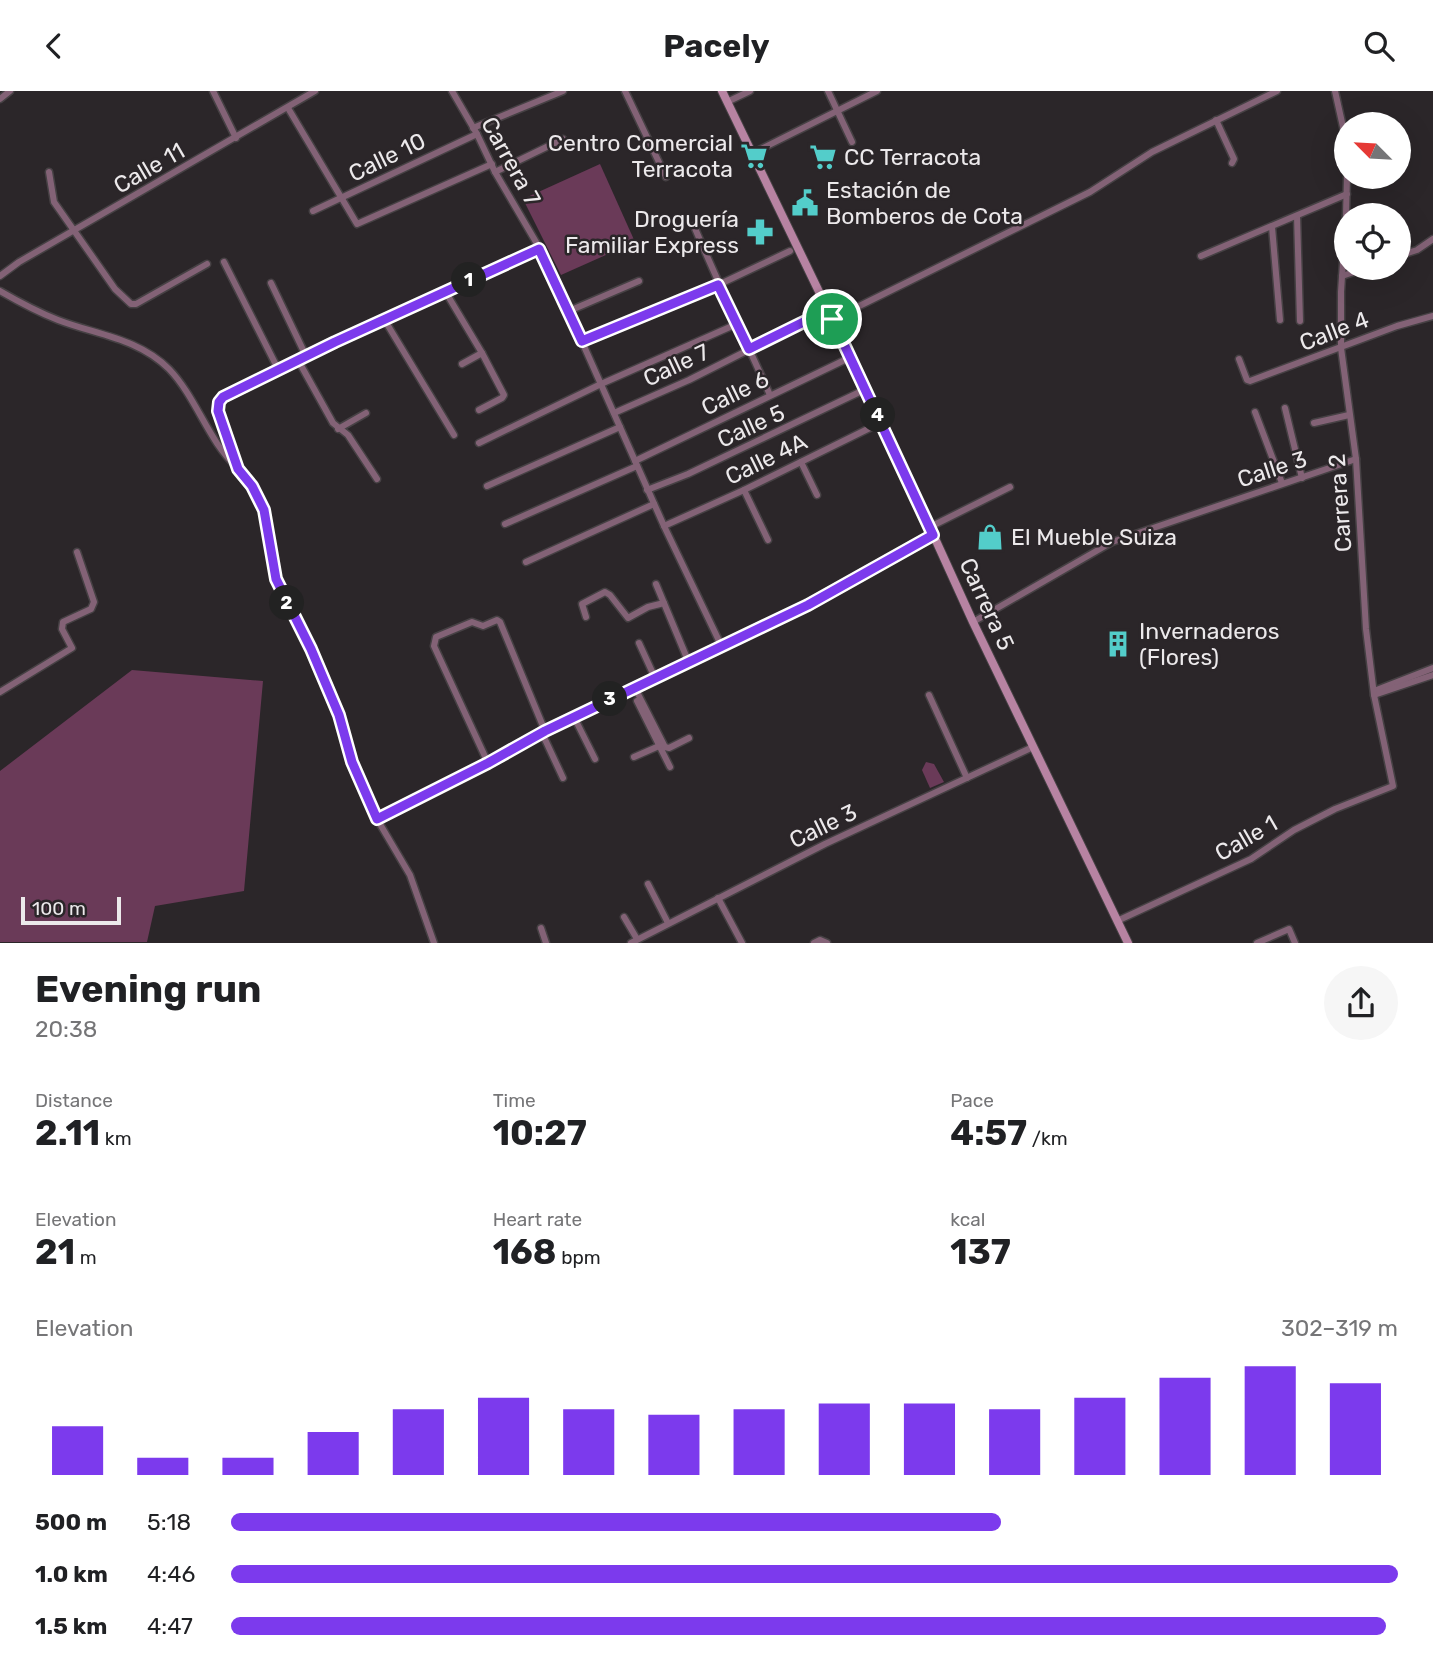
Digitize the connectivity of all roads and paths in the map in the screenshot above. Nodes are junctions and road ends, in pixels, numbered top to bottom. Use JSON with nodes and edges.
{"nodes":[{"id":1,"x":10,"y":91,"type":"edge"},
{"id":2,"x":213,"y":91,"type":"edge"},
{"id":3,"x":315,"y":91,"type":"edge"},
{"id":4,"x":452,"y":91,"type":"edge"},
{"id":5,"x":563,"y":91,"type":"edge"},
{"id":6,"x":625,"y":91,"type":"edge"},
{"id":7,"x":722,"y":91,"type":"edge"},
{"id":8,"x":750,"y":91,"type":"edge"},
{"id":9,"x":828,"y":91,"type":"edge"},
{"id":10,"x":877,"y":91,"type":"edge"},
{"id":11,"x":1277,"y":91,"type":"edge"},
{"id":12,"x":1335,"y":91,"type":"edge"},
{"id":13,"x":0,"y":99,"type":"edge"},
{"id":14,"x":727,"y":102,"type":"junction"},
{"id":15,"x":288,"y":108,"type":"junction"},
{"id":16,"x":837,"y":111,"type":"junction"},
{"id":17,"x":1340,"y":112,"type":"edge"},
{"id":18,"x":1216,"y":120,"type":"junction"},
{"id":19,"x":475,"y":131,"type":"junction"},
{"id":20,"x":236,"y":138,"type":"junction"},
{"id":21,"x":563,"y":139,"type":"dead end"},
{"id":22,"x":852,"y":142,"type":"dead end"},
{"id":23,"x":753,"y":153,"type":"junction"},
{"id":24,"x":1232,"y":163,"type":"dead end"},
{"id":25,"x":492,"y":164,"type":"junction"},
{"id":26,"x":48,"y":172,"type":"dead end"},
{"id":27,"x":495,"y":172,"type":"junction"},
{"id":28,"x":666,"y":177,"type":"dead end"},
{"id":29,"x":1347,"y":189,"type":"edge"},
{"id":30,"x":1347,"y":194,"type":"junction"},
{"id":31,"x":343,"y":198,"type":"junction"},
{"id":32,"x":1347,"y":203,"type":"edge"},
{"id":33,"x":313,"y":211,"type":"dead end"},
{"id":34,"x":1297,"y":216,"type":"junction"},
{"id":35,"x":694,"y":226,"type":"dead end"},
{"id":36,"x":1272,"y":227,"type":"junction"},
{"id":37,"x":75,"y":230,"type":"junction"},
{"id":38,"x":1433,"y":239,"type":"edge"},
{"id":39,"x":539,"y":249,"type":"junction"},
{"id":40,"x":790,"y":251,"type":"dead end"},
{"id":41,"x":1411,"y":252,"type":"edge"},
{"id":42,"x":1201,"y":256,"type":"dead end"},
{"id":43,"x":224,"y":263,"type":"dead end"},
{"id":44,"x":207,"y":264,"type":"dead end"},
{"id":45,"x":0,"y":276,"type":"edge"},
{"id":46,"x":1342,"y":280,"type":"edge"},
{"id":47,"x":639,"y":281,"type":"dead end"},
{"id":48,"x":271,"y":283,"type":"dead end"},
{"id":49,"x":718,"y":285,"type":"junction"},
{"id":50,"x":0,"y":291,"type":"edge"},
{"id":51,"x":446,"y":291,"type":"junction"},
{"id":52,"x":828,"y":310,"type":"junction"},
{"id":53,"x":569,"y":311,"type":"junction"},
{"id":54,"x":1433,"y":316,"type":"edge"},
{"id":55,"x":384,"y":319,"type":"junction"},
{"id":56,"x":832,"y":319,"type":"junction"},
{"id":57,"x":1280,"y":320,"type":"dead end"},
{"id":58,"x":1300,"y":321,"type":"dead end"},
{"id":59,"x":739,"y":323,"type":"junction"},
{"id":60,"x":582,"y":341,"type":"junction"},
{"id":61,"x":1341,"y":348,"type":"junction"},
{"id":62,"x":749,"y":349,"type":"junction"},
{"id":63,"x":482,"y":353,"type":"junction"},
{"id":64,"x":306,"y":356,"type":"junction"},
{"id":65,"x":851,"y":357,"type":"junction"},
{"id":66,"x":1239,"y":359,"type":"dead end"},
{"id":67,"x":298,"y":360,"type":"junction"},
{"id":68,"x":461,"y":364,"type":"dead end"},
{"id":69,"x":278,"y":369,"type":"junction"},
{"id":70,"x":601,"y":384,"type":"junction"},
{"id":71,"x":866,"y":389,"type":"junction"},
{"id":72,"x":771,"y":395,"type":"junction"},
{"id":73,"x":1284,"y":408,"type":"dead end"},
{"id":74,"x":479,"y":410,"type":"dead end"},
{"id":75,"x":1255,"y":412,"type":"dead end"},
{"id":76,"x":366,"y":413,"type":"dead end"},
{"id":77,"x":614,"y":414,"type":"junction"},
{"id":78,"x":1349,"y":415,"type":"junction"},
{"id":79,"x":882,"y":422,"type":"junction"},
{"id":80,"x":1314,"y":423,"type":"dead end"},
{"id":81,"x":620,"y":427,"type":"junction"},
{"id":82,"x":338,"y":429,"type":"junction"},
{"id":83,"x":454,"y":435,"type":"dead end"},
{"id":84,"x":480,"y":443,"type":"dead end"},
{"id":85,"x":1356,"y":459,"type":"junction"},
{"id":86,"x":801,"y":462,"type":"junction"},
{"id":87,"x":636,"y":463,"type":"junction"},
{"id":88,"x":238,"y":469,"type":"junction"},
{"id":89,"x":1302,"y":478,"type":"junction"},
{"id":90,"x":377,"y":479,"type":"dead end"},
{"id":91,"x":1282,"y":483,"type":"junction"},
{"id":92,"x":487,"y":486,"type":"dead end"},
{"id":93,"x":1010,"y":487,"type":"dead end"},
{"id":94,"x":648,"y":490,"type":"junction"},
{"id":95,"x":744,"y":490,"type":"junction"},
{"id":96,"x":817,"y":495,"type":"dead end"},
{"id":97,"x":654,"y":505,"type":"junction"},
{"id":98,"x":505,"y":524,"type":"dead end"},
{"id":99,"x":664,"y":526,"type":"junction"},
{"id":100,"x":932,"y":531,"type":"junction"},
{"id":101,"x":768,"y":540,"type":"dead end"},
{"id":102,"x":77,"y":552,"type":"dead end"},
{"id":103,"x":526,"y":562,"type":"dead end"},
{"id":104,"x":656,"y":584,"type":"dead end"},
{"id":105,"x":664,"y":603,"type":"junction"},
{"id":106,"x":586,"y":617,"type":"dead end"},
{"id":107,"x":973,"y":622,"type":"junction"},
{"id":108,"x":639,"y":643,"type":"dead end"},
{"id":109,"x":722,"y":647,"type":"junction"},
{"id":110,"x":689,"y":663,"type":"junction"},
{"id":111,"x":1433,"y":669,"type":"edge"},
{"id":112,"x":1433,"y":674,"type":"edge"},
{"id":113,"x":654,"y":678,"type":"junction"},
{"id":114,"x":633,"y":689,"type":"junction"},
{"id":115,"x":0,"y":692,"type":"edge"},
{"id":116,"x":1374,"y":693,"type":"junction"},
{"id":117,"x":929,"y":695,"type":"dead end"},
{"id":118,"x":573,"y":717,"type":"junction"},
{"id":119,"x":543,"y":732,"type":"junction"},
{"id":120,"x":689,"y":738,"type":"dead end"},
{"id":121,"x":659,"y":746,"type":"junction"},
{"id":122,"x":1033,"y":747,"type":"junction"},
{"id":123,"x":634,"y":757,"type":"dead end"},
{"id":124,"x":595,"y":759,"type":"dead end"},
{"id":125,"x":488,"y":763,"type":"junction"},
{"id":126,"x":670,"y":767,"type":"dead end"},
{"id":127,"x":564,"y":778,"type":"dead end"},
{"id":128,"x":967,"y":778,"type":"junction"},
{"id":129,"x":1393,"y":786,"type":"joint"},
{"id":130,"x":377,"y":819,"type":"junction"},
{"id":131,"x":648,"y":884,"type":"dead end"},
{"id":132,"x":718,"y":898,"type":"junction"},
{"id":133,"x":624,"y":916,"type":"dead end"},
{"id":134,"x":1117,"y":921,"type":"junction"},
{"id":135,"x":668,"y":923,"type":"junction"},
{"id":136,"x":541,"y":927,"type":"dead end"},
{"id":137,"x":634,"y":941,"type":"edge"},
{"id":138,"x":434,"y":943,"type":"edge"},
{"id":139,"x":546,"y":943,"type":"edge"},
{"id":140,"x":742,"y":943,"type":"edge"},
{"id":141,"x":814,"y":943,"type":"edge"},
{"id":142,"x":827,"y":943,"type":"edge"},
{"id":143,"x":1128,"y":943,"type":"edge"},
{"id":144,"x":1257,"y":943,"type":"edge"},
{"id":145,"x":1295,"y":943,"type":"edge"}],
"edges":[{"from":1,"to":13,"type":"street"},
{"from":2,"to":20,"type":"street"},
{"from":3,"to":15,"type":"street","name":"Calle 11"},
{"from":4,"to":19,"type":"street","name":"Carrera 7"},
{"from":5,"to":19,"type":"street","name":"Calle 10"},
{"from":6,"to":28,"type":"street"},
{"from":7,"to":14,"type":"main road","name":"Carrera 5"},
{"from":8,"to":14,"type":"street"},
{"from":9,"to":16,"type":"street"},
{"from":10,"to":16,"type":"street"},
{"from":11,"to":18,"type":"street"},
{"from":12,"to":17,"type":"street"},
{"from":14,"to":23,"type":"main road","name":"Carrera 5"},
{"from":15,"to":20,"type":"street","name":"Calle 11"},
{"from":15,"to":31,"type":"street"},
{"from":16,"to":22,"type":"street"},
{"from":16,"to":23,"type":"street"},
{"from":18,"to":24,"type":"street"},
{"from":18,"to":56,"type":"street"},
{"from":19,"to":25,"type":"street","name":"Carrera 7"},
{"from":19,"to":31,"type":"street","name":"Calle 10"},
{"from":20,"to":37,"type":"street","name":"Calle 11"},
{"from":21,"to":27,"type":"street"},
{"from":23,"to":52,"type":"main road","name":"Carrera 5"},
{"from":25,"to":27,"type":"street","name":"Carrera 7"},
{"from":25,"to":31,"type":"street"},
{"from":26,"to":37,"type":"street"},
{"from":27,"to":39,"type":"street","name":"Carrera 7"},
{"from":29,"to":30,"type":"street","name":"Carrera 2"},
{"from":30,"to":32,"type":"street","name":"Carrera 2"},
{"from":30,"to":34,"type":"street"},
{"from":31,"to":33,"type":"street","name":"Calle 10"},
{"from":34,"to":36,"type":"street"},
{"from":34,"to":58,"type":"street"},
{"from":35,"to":49,"type":"street"},
{"from":36,"to":42,"type":"street"},
{"from":36,"to":57,"type":"street"},
{"from":37,"to":44,"type":"street"},
{"from":37,"to":45,"type":"street","name":"Calle 11"},
{"from":38,"to":41,"type":"street"},
{"from":39,"to":51,"type":"street"},
{"from":39,"to":53,"type":"street","name":"Carrera 7"},
{"from":40,"to":49,"type":"street"},
{"from":43,"to":69,"type":"street"},
{"from":46,"to":61,"type":"street","name":"Carrera 2"},
{"from":47,"to":53,"type":"street"},
{"from":48,"to":64,"type":"street"},
{"from":49,"to":59,"type":"street"},
{"from":49,"to":60,"type":"street"},
{"from":50,"to":88,"type":"street"},
{"from":51,"to":55,"type":"street"},
{"from":51,"to":63,"type":"street"},
{"from":52,"to":56,"type":"main road","name":"Carrera 5"},
{"from":52,"to":62,"type":"street","name":"Calle 7"},
{"from":53,"to":60,"type":"street","name":"Carrera 7"},
{"from":54,"to":61,"type":"street","name":"Calle 4"},
{"from":55,"to":64,"type":"street"},
{"from":55,"to":83,"type":"street"},
{"from":56,"to":65,"type":"main road","name":"Carrera 5"},
{"from":59,"to":62,"type":"street"},
{"from":59,"to":70,"type":"street"},
{"from":60,"to":70,"type":"street","name":"Carrera 7"},
{"from":61,"to":66,"type":"street","name":"Calle 4"},
{"from":61,"to":78,"type":"street","name":"Carrera 2"},
{"from":62,"to":72,"type":"street"},
{"from":62,"to":77,"type":"street","name":"Calle 7"},
{"from":63,"to":68,"type":"street"},
{"from":63,"to":74,"type":"street"},
{"from":64,"to":67,"type":"street"},
{"from":65,"to":71,"type":"main road","name":"Carrera 5"},
{"from":65,"to":72,"type":"street","name":"Calle 6"},
{"from":67,"to":69,"type":"street"},
{"from":67,"to":82,"type":"street"},
{"from":69,"to":88,"type":"street"},
{"from":70,"to":77,"type":"street","name":"Carrera 7"},
{"from":70,"to":84,"type":"street"},
{"from":71,"to":79,"type":"main road","name":"Carrera 5"},
{"from":71,"to":94,"type":"street","name":"Calle 5"},
{"from":72,"to":87,"type":"street","name":"Calle 6"},
{"from":73,"to":89,"type":"street"},
{"from":75,"to":91,"type":"street"},
{"from":76,"to":82,"type":"street"},
{"from":77,"to":81,"type":"street","name":"Carrera 7"},
{"from":78,"to":80,"type":"street"},
{"from":78,"to":85,"type":"street","name":"Carrera 2"},
{"from":79,"to":86,"type":"street","name":"Calle 4A"},
{"from":79,"to":100,"type":"main road","name":"Carrera 5"},
{"from":81,"to":87,"type":"street","name":"Carrera 7"},
{"from":81,"to":92,"type":"street"},
{"from":82,"to":90,"type":"street"},
{"from":85,"to":89,"type":"street","name":"Calle 3"},
{"from":85,"to":116,"type":"street","name":"Carrera 2"},
{"from":86,"to":95,"type":"street","name":"Calle 4A"},
{"from":86,"to":96,"type":"street"},
{"from":87,"to":94,"type":"street","name":"Carrera 7"},
{"from":87,"to":98,"type":"street","name":"Calle 6"},
{"from":88,"to":130,"type":"street"},
{"from":89,"to":91,"type":"street","name":"Calle 3"},
{"from":91,"to":107,"type":"street","name":"Calle 3"},
{"from":93,"to":100,"type":"street"},
{"from":94,"to":97,"type":"street","name":"Carrera 7"},
{"from":95,"to":99,"type":"street","name":"Calle 4A"},
{"from":95,"to":101,"type":"street"},
{"from":97,"to":99,"type":"street","name":"Carrera 7"},
{"from":97,"to":103,"type":"street"},
{"from":99,"to":109,"type":"street","name":"Carrera 7"},
{"from":100,"to":107,"type":"main road","name":"Carrera 5"},
{"from":100,"to":109,"type":"street"},
{"from":102,"to":115,"type":"street"},
{"from":104,"to":105,"type":"street"},
{"from":105,"to":106,"type":"street"},
{"from":105,"to":110,"type":"street"},
{"from":107,"to":122,"type":"main road","name":"Carrera 5"},
{"from":108,"to":113,"type":"street"},
{"from":109,"to":110,"type":"street"},
{"from":110,"to":113,"type":"street"},
{"from":111,"to":116,"type":"street"},
{"from":112,"to":116,"type":"street"},
{"from":113,"to":114,"type":"street"},
{"from":114,"to":118,"type":"street"},
{"from":114,"to":120,"type":"street"},
{"from":114,"to":121,"type":"street"},
{"from":116,"to":129,"type":"street","name":"Carrera 2"},
{"from":117,"to":128,"type":"street"},
{"from":118,"to":119,"type":"street"},
{"from":118,"to":124,"type":"street"},
{"from":119,"to":125,"type":"street"},
{"from":119,"to":125,"type":"street"},
{"from":119,"to":127,"type":"street"},
{"from":121,"to":123,"type":"street"},
{"from":121,"to":126,"type":"street"},
{"from":122,"to":128,"type":"street","name":"Calle 3"},
{"from":122,"to":134,"type":"main road","name":"Carrera 5"},
{"from":125,"to":130,"type":"street"},
{"from":128,"to":132,"type":"street","name":"Calle 3"},
{"from":129,"to":134,"type":"street","name":"Calle 1"},
{"from":130,"to":138,"type":"street"},
{"from":131,"to":135,"type":"street"},
{"from":132,"to":135,"type":"street","name":"Calle 3"},
{"from":132,"to":140,"type":"street"},
{"from":133,"to":137,"type":"street"},
{"from":134,"to":143,"type":"main road","name":"Carrera 5"},
{"from":135,"to":137,"type":"street","name":"Calle 3"},
{"from":136,"to":139,"type":"street"},
{"from":141,"to":142,"type":"street"},
{"from":144,"to":145,"type":"street"}]}
